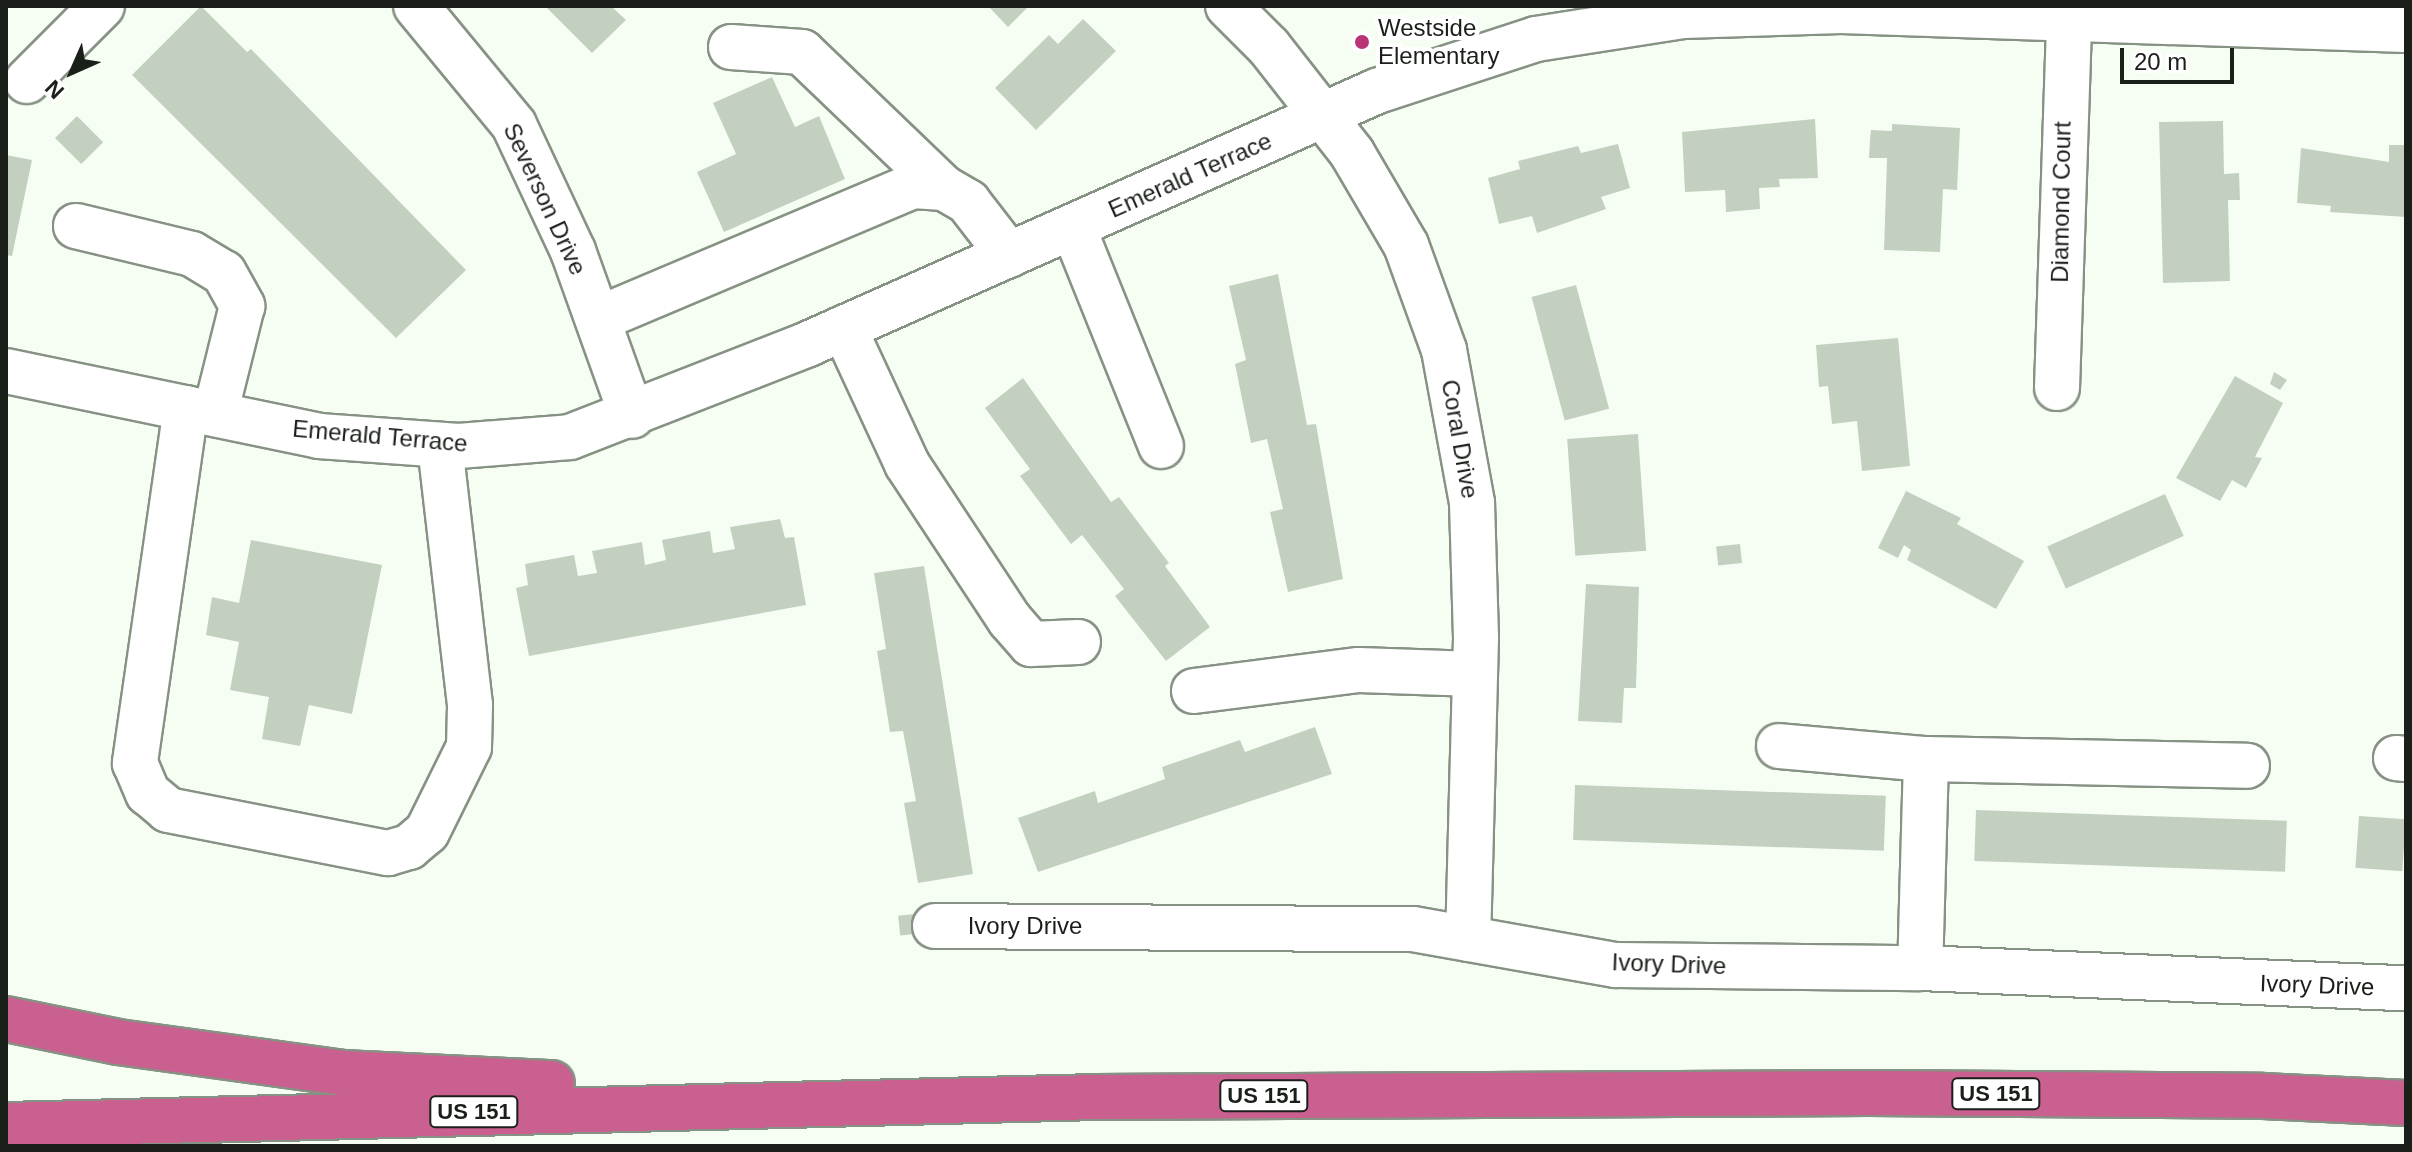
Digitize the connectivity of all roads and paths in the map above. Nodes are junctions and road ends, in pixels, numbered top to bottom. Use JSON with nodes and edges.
{"nodes":[{"id":1,"x":102,"y":6,"type":"edge"},
{"id":2,"x":416,"y":6,"type":"edge"},
{"id":3,"x":1228,"y":6,"type":"edge"},
{"id":4,"x":2069,"y":17,"type":"junction"},
{"id":5,"x":2406,"y":30,"type":"edge"},
{"id":6,"x":731,"y":47,"type":"dead end"},
{"id":7,"x":27,"y":81,"type":"dead end"},
{"id":8,"x":1321,"y":117,"type":"junction"},
{"id":9,"x":944,"y":188,"type":"junction"},
{"id":10,"x":76,"y":226,"type":"dead end"},
{"id":11,"x":1073,"y":227,"type":"junction"},
{"id":12,"x":1009,"y":255,"type":"junction"},
{"id":13,"x":598,"y":319,"type":"junction"},
{"id":14,"x":844,"y":328,"type":"junction"},
{"id":15,"x":6,"y":371,"type":"edge"},
{"id":16,"x":2057,"y":388,"type":"dead end"},
{"id":17,"x":201,"y":411,"type":"junction"},
{"id":18,"x":632,"y":416,"type":"junction"},
{"id":19,"x":440,"y":445,"type":"junction"},
{"id":20,"x":1161,"y":446,"type":"dead end"},
{"id":21,"x":1078,"y":642,"type":"dead end"},
{"id":22,"x":1475,"y":674,"type":"junction"},
{"id":23,"x":1194,"y":691,"type":"dead end"},
{"id":24,"x":1779,"y":746,"type":"dead end"},
{"id":25,"x":1926,"y":759,"type":"junction"},
{"id":26,"x":2247,"y":766,"type":"dead end"},
{"id":27,"x":935,"y":926,"type":"dead end"},
{"id":28,"x":1468,"y":939,"type":"junction"},
{"id":29,"x":1920,"y":968,"type":"junction"},
{"id":30,"x":2406,"y":988,"type":"edge"},
{"id":31,"x":6,"y":1019,"type":"edge"},
{"id":32,"x":942,"y":1101,"type":"junction"},
{"id":33,"x":2406,"y":1103,"type":"edge"},
{"id":34,"x":6,"y":1125,"type":"edge"}],
"edges":[{"from":1,"to":7,"type":"street"},
{"from":2,"to":13,"type":"street","name":"Severson Drive"},
{"from":3,"to":8,"type":"street","name":"Coral Drive"},
{"from":4,"to":5,"type":"street","name":"Emerald Terrace"},
{"from":4,"to":8,"type":"street","name":"Emerald Terrace"},
{"from":4,"to":16,"type":"street","name":"Diamond Court"},
{"from":6,"to":9,"type":"street"},
{"from":8,"to":11,"type":"street","name":"Emerald Terrace"},
{"from":8,"to":22,"type":"street","name":"Coral Drive"},
{"from":9,"to":12,"type":"street"},
{"from":9,"to":13,"type":"street"},
{"from":10,"to":17,"type":"street"},
{"from":11,"to":12,"type":"street","name":"Emerald Terrace"},
{"from":11,"to":20,"type":"street"},
{"from":12,"to":14,"type":"street","name":"Emerald Terrace"},
{"from":13,"to":18,"type":"street","name":"Severson Drive"},
{"from":14,"to":18,"type":"street","name":"Emerald Terrace"},
{"from":14,"to":21,"type":"street"},
{"from":15,"to":17,"type":"street","name":"Emerald Terrace"},
{"from":17,"to":19,"type":"street","name":"Emerald Terrace"},
{"from":17,"to":19,"type":"street"},
{"from":18,"to":19,"type":"street","name":"Emerald Terrace"},
{"from":22,"to":23,"type":"street"},
{"from":22,"to":28,"type":"street","name":"Coral Drive"},
{"from":24,"to":25,"type":"street"},
{"from":25,"to":26,"type":"street"},
{"from":25,"to":29,"type":"street"},
{"from":27,"to":28,"type":"street","name":"Ivory Drive"},
{"from":28,"to":29,"type":"street","name":"Ivory Drive"},
{"from":29,"to":30,"type":"street","name":"Ivory Drive"},
{"from":31,"to":32,"type":"highway"},
{"from":32,"to":33,"type":"highway","number":"US 151"},
{"from":32,"to":34,"type":"highway","number":"US 151"}]}
